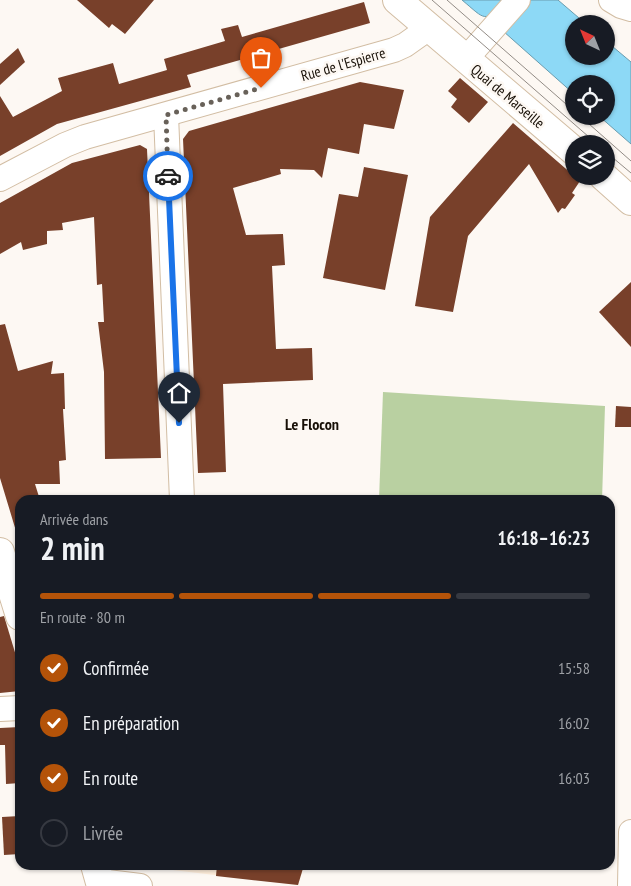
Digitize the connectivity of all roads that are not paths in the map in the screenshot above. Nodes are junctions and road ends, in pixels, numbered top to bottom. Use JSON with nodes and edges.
{"nodes":[{"id":1,"x":397,"y":0,"type":"edge"},
{"id":2,"x":611,"y":0,"type":"edge"},
{"id":3,"x":513,"y":5,"type":"edge"},
{"id":4,"x":631,"y":9,"type":"edge"},
{"id":5,"x":429,"y":28,"type":"junction"},
{"id":6,"x":465,"y":60,"type":"junction"},
{"id":7,"x":166,"y":115,"type":"junction"},
{"id":8,"x":565,"y":143,"type":"edge"},
{"id":9,"x":0,"y":179,"type":"edge"},
{"id":10,"x":613,"y":185,"type":"edge"},
{"id":11,"x":631,"y":201,"type":"edge"},
{"id":12,"x":182,"y":495,"type":"edge"},
{"id":13,"x":9,"y":566,"type":"edge"},
{"id":14,"x":15,"y":593,"type":"edge"},
{"id":15,"x":15,"y":708,"type":"edge"},
{"id":16,"x":0,"y":709,"type":"edge"},
{"id":17,"x":631,"y":832,"type":"edge"},
{"id":18,"x":98,"y":877,"type":"edge"},
{"id":19,"x":140,"y":886,"type":"edge"},
{"id":20,"x":630,"y":886,"type":"edge"}],
"edges":[{"from":1,"to":5,"type":"main road","name":"Quai de Marseille"},
{"from":2,"to":4,"type":"street"},
{"from":3,"to":6,"type":"street"},
{"from":5,"to":6,"type":"main road","name":"Quai de Marseille"},
{"from":5,"to":7,"type":"street","name":"Rue de l'Espierre"},
{"from":6,"to":8,"type":"main road","name":"Quai de Marseille"},
{"from":7,"to":9,"type":"street","name":"Rue de l'Espierre"},
{"from":7,"to":12,"type":"street"},
{"from":10,"to":11,"type":"main road"},
{"from":13,"to":14,"type":"main road"},
{"from":15,"to":16,"type":"street"},
{"from":17,"to":20,"type":"street"},
{"from":18,"to":19,"type":"street"}]}
